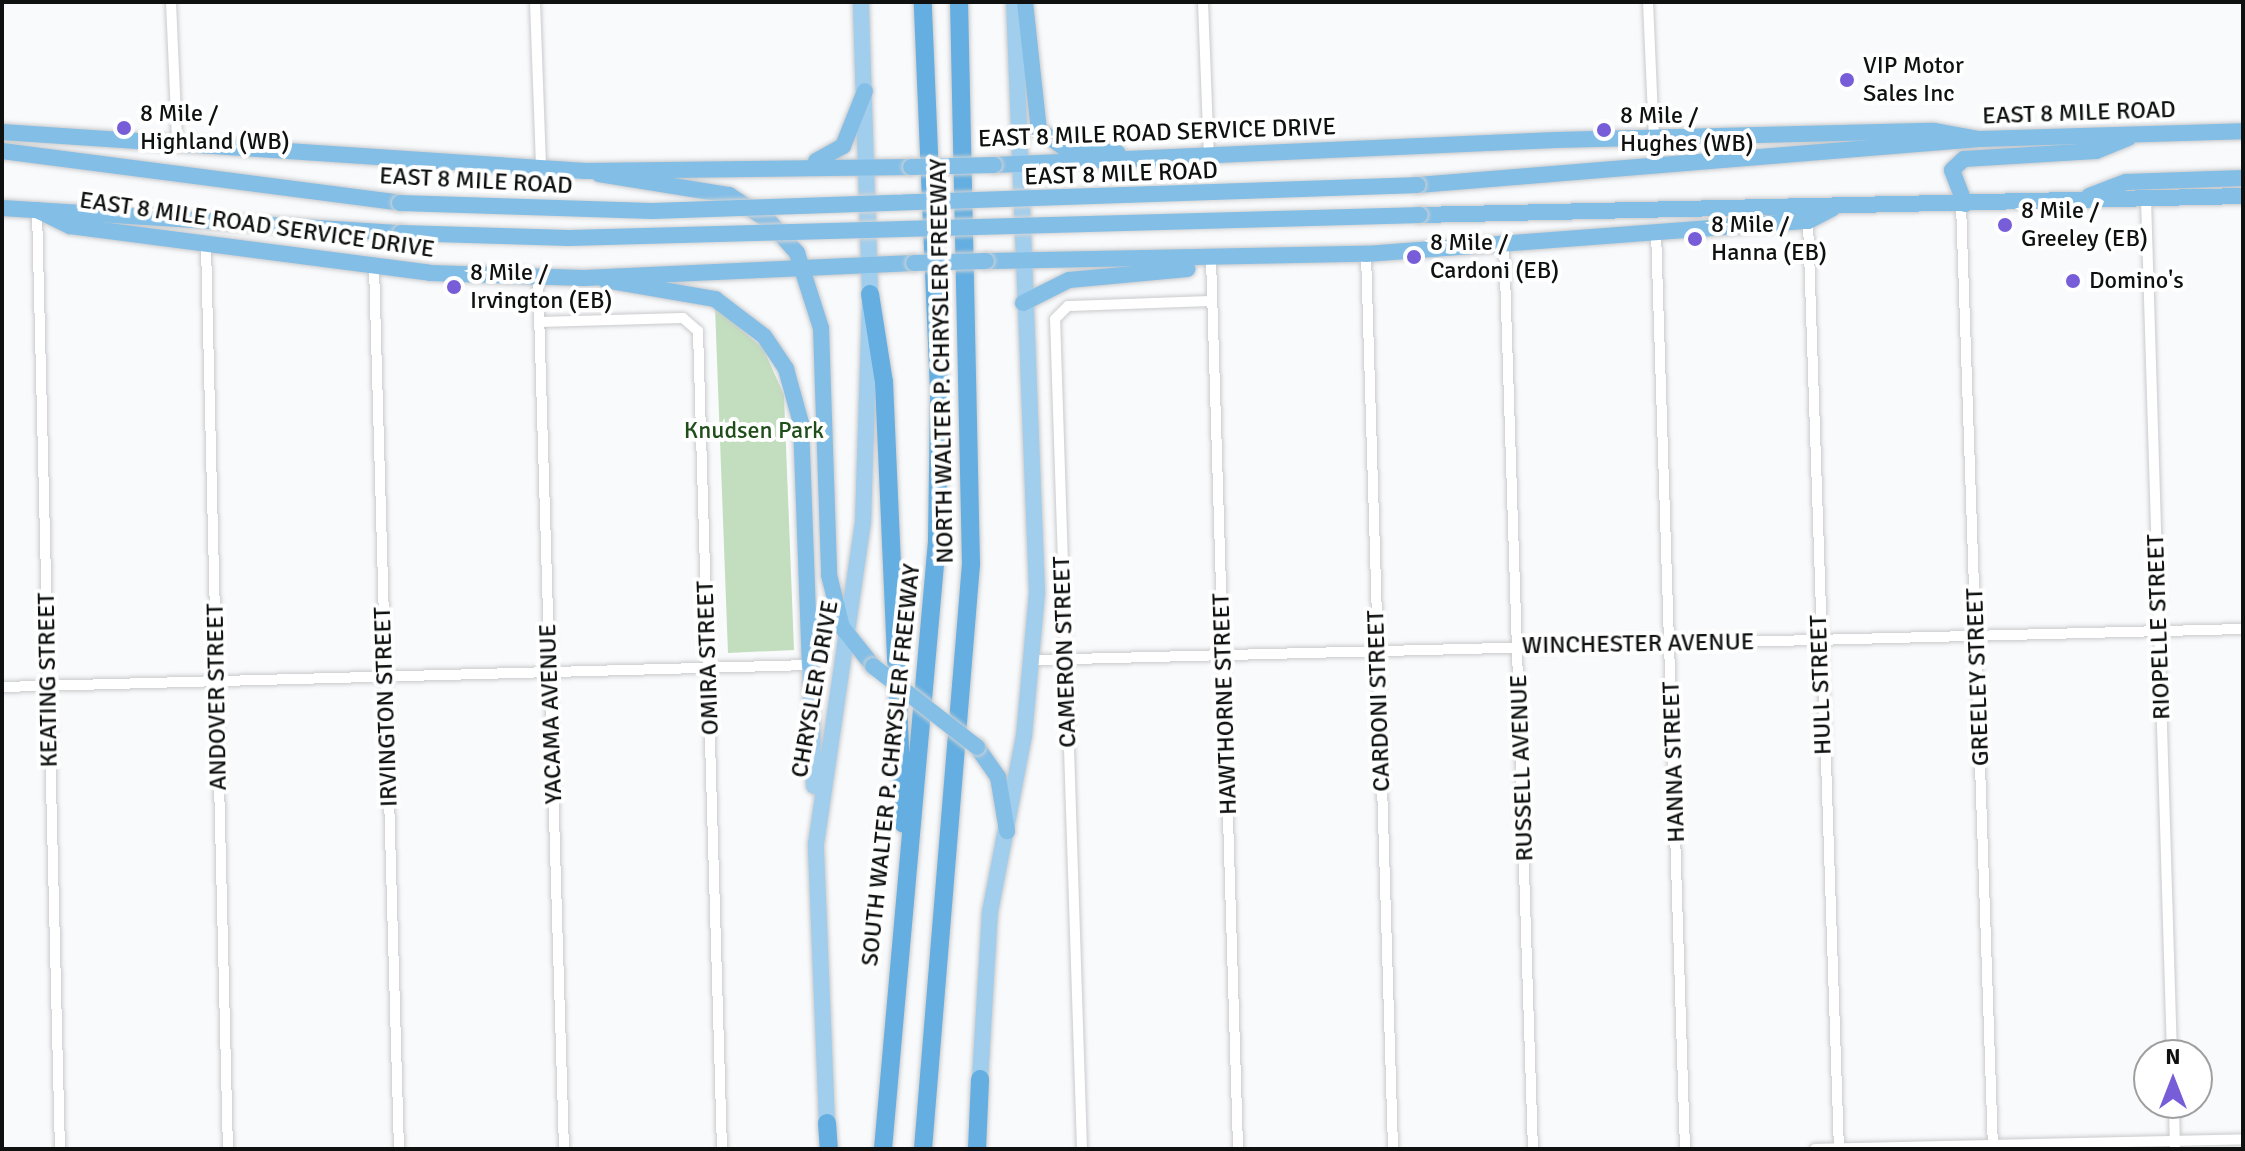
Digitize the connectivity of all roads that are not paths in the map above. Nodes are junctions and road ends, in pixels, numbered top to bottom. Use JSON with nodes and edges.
{"nodes":[{"id":1,"x":171,"y":2,"type":"edge"},
{"id":2,"x":535,"y":2,"type":"edge"},
{"id":3,"x":861,"y":2,"type":"edge"},
{"id":4,"x":923,"y":2,"type":"edge"},
{"id":5,"x":959,"y":2,"type":"edge"},
{"id":6,"x":1014,"y":2,"type":"edge"},
{"id":7,"x":1025,"y":2,"type":"edge"},
{"id":8,"x":1203,"y":2,"type":"edge"},
{"id":9,"x":1648,"y":2,"type":"edge"},
{"id":10,"x":865,"y":91,"type":"junction"},
{"id":11,"x":2243,"y":131,"type":"edge"},
{"id":12,"x":2,"y":132,"type":"edge"},
{"id":13,"x":2137,"y":134,"type":"junction"},
{"id":14,"x":1654,"y":138,"type":"junction"},
{"id":15,"x":1979,"y":139,"type":"junction"},
{"id":16,"x":177,"y":142,"type":"junction"},
{"id":17,"x":2,"y":151,"type":"edge"},
{"id":18,"x":1209,"y":156,"type":"junction"},
{"id":19,"x":1163,"y":160,"type":"junction"},
{"id":20,"x":1016,"y":164,"type":"junction"},
{"id":21,"x":807,"y":165,"type":"junction"},
{"id":22,"x":869,"y":166,"type":"junction"},
{"id":23,"x":541,"y":169,"type":"junction"},
{"id":24,"x":586,"y":171,"type":"junction"},
{"id":25,"x":2243,"y":178,"type":"edge"},
{"id":26,"x":2243,"y":196,"type":"edge"},
{"id":27,"x":2146,"y":199,"type":"junction"},
{"id":28,"x":2077,"y":201,"type":"junction"},
{"id":29,"x":1963,"y":204,"type":"junction"},
{"id":30,"x":2,"y":208,"type":"edge"},
{"id":31,"x":1832,"y":209,"type":"junction"},
{"id":32,"x":37,"y":210,"type":"junction"},
{"id":33,"x":1808,"y":221,"type":"junction"},
{"id":34,"x":1656,"y":231,"type":"junction"},
{"id":35,"x":1504,"y":243,"type":"junction"},
{"id":36,"x":206,"y":245,"type":"junction"},
{"id":37,"x":1366,"y":254,"type":"junction"},
{"id":38,"x":1211,"y":258,"type":"junction"},
{"id":39,"x":1021,"y":262,"type":"junction"},
{"id":40,"x":870,"y":264,"type":"junction"},
{"id":41,"x":374,"y":266,"type":"junction"},
{"id":42,"x":803,"y":266,"type":"junction"},
{"id":43,"x":577,"y":278,"type":"junction"},
{"id":44,"x":538,"y":279,"type":"junction"},
{"id":45,"x":870,"y":294,"type":"junction"},
{"id":46,"x":1212,"y":301,"type":"junction"},
{"id":47,"x":1023,"y":303,"type":"junction"},
{"id":48,"x":539,"y":322,"type":"junction"},
{"id":49,"x":2243,"y":629,"type":"edge"},
{"id":50,"x":2159,"y":631,"type":"junction"},
{"id":51,"x":847,"y":634,"type":"junction"},
{"id":52,"x":1977,"y":634,"type":"junction"},
{"id":53,"x":1819,"y":639,"type":"junction"},
{"id":54,"x":1671,"y":643,"type":"junction"},
{"id":55,"x":1519,"y":646,"type":"junction"},
{"id":56,"x":1377,"y":650,"type":"junction"},
{"id":57,"x":1223,"y":654,"type":"junction"},
{"id":58,"x":1034,"y":660,"type":"junction"},
{"id":59,"x":1065,"y":660,"type":"junction"},
{"id":60,"x":810,"y":665,"type":"junction"},
{"id":61,"x":708,"y":668,"type":"junction"},
{"id":62,"x":550,"y":672,"type":"junction"},
{"id":63,"x":385,"y":676,"type":"junction"},
{"id":64,"x":216,"y":681,"type":"junction"},
{"id":65,"x":48,"y":685,"type":"junction"},
{"id":66,"x":2,"y":687,"type":"edge"},
{"id":67,"x":1007,"y":831,"type":"junction"},
{"id":68,"x":816,"y":844,"type":"junction"},
{"id":69,"x":906,"y":867,"type":"junction"},
{"id":70,"x":2172,"y":1039,"type":"edge"},
{"id":71,"x":980,"y":1079,"type":"joint"},
{"id":72,"x":2174,"y":1119,"type":"edge"},
{"id":73,"x":827,"y":1123,"type":"joint"},
{"id":74,"x":2243,"y":1139,"type":"edge"},
{"id":75,"x":2175,"y":1145,"type":"edge"},
{"id":76,"x":1993,"y":1146,"type":"edge"},
{"id":77,"x":60,"y":1149,"type":"edge"},
{"id":78,"x":228,"y":1149,"type":"edge"},
{"id":79,"x":399,"y":1149,"type":"edge"},
{"id":80,"x":564,"y":1149,"type":"edge"},
{"id":81,"x":722,"y":1149,"type":"edge"},
{"id":82,"x":829,"y":1149,"type":"edge"},
{"id":83,"x":883,"y":1149,"type":"edge"},
{"id":84,"x":923,"y":1149,"type":"edge"},
{"id":85,"x":977,"y":1149,"type":"edge"},
{"id":86,"x":1082,"y":1149,"type":"edge"},
{"id":87,"x":1238,"y":1149,"type":"edge"},
{"id":88,"x":1393,"y":1149,"type":"edge"},
{"id":89,"x":1533,"y":1149,"type":"edge"},
{"id":90,"x":1685,"y":1149,"type":"edge"},
{"id":91,"x":1815,"y":1149,"type":"edge"},
{"id":92,"x":1839,"y":1149,"type":"edge"}],
"edges":[{"from":1,"to":16,"type":"street"},
{"from":2,"to":23,"type":"street"},
{"from":3,"to":10,"type":"main road","name":"CHRYSLER DRIVE"},
{"from":4,"to":69,"type":"highway","name":"SOUTH WALTER P. CHRYSLER FREEWAY"},
{"from":5,"to":84,"type":"highway","name":"NORTH WALTER P. CHRYSLER FREEWAY"},
{"from":6,"to":20,"type":"main road"},
{"from":7,"to":19,"type":"highway"},
{"from":8,"to":18,"type":"street"},
{"from":9,"to":14,"type":"street"},
{"from":10,"to":21,"type":"highway"},
{"from":10,"to":22,"type":"main road","name":"CHRYSLER DRIVE"},
{"from":11,"to":13,"type":"highway","name":"EAST 8 MILE ROAD"},
{"from":12,"to":16,"type":"highway","name":"EAST 8 MILE ROAD SERVICE DRIVE"},
{"from":13,"to":15,"type":"highway","name":"EAST 8 MILE ROAD"},
{"from":13,"to":29,"type":"highway"},
{"from":14,"to":15,"type":"highway","name":"EAST 8 MILE ROAD SERVICE DRIVE"},
{"from":14,"to":18,"type":"highway","name":"EAST 8 MILE ROAD SERVICE DRIVE"},
{"from":15,"to":17,"type":"highway","name":"EAST 8 MILE ROAD","bridge":true},
{"from":16,"to":23,"type":"highway","name":"EAST 8 MILE ROAD SERVICE DRIVE"},
{"from":18,"to":19,"type":"highway","name":"EAST 8 MILE ROAD SERVICE DRIVE"},
{"from":19,"to":20,"type":"highway","name":"EAST 8 MILE ROAD SERVICE DRIVE"},
{"from":20,"to":22,"type":"highway","name":"EAST 8 MILE ROAD SERVICE DRIVE","bridge":true},
{"from":20,"to":39,"type":"main road"},
{"from":21,"to":22,"type":"highway","name":"EAST 8 MILE ROAD SERVICE DRIVE"},
{"from":21,"to":24,"type":"highway","name":"EAST 8 MILE ROAD SERVICE DRIVE"},
{"from":22,"to":40,"type":"main road","name":"CHRYSLER DRIVE"},
{"from":23,"to":24,"type":"highway","name":"EAST 8 MILE ROAD SERVICE DRIVE"},
{"from":24,"to":42,"type":"highway"},
{"from":25,"to":28,"type":"highway"},
{"from":26,"to":27,"type":"highway","name":"EAST 8 MILE ROAD"},
{"from":27,"to":28,"type":"highway","name":"EAST 8 MILE ROAD"},
{"from":27,"to":50,"type":"street","name":"RIOPELLE STREET"},
{"from":28,"to":29,"type":"highway","name":"EAST 8 MILE ROAD"},
{"from":29,"to":31,"type":"highway","name":"EAST 8 MILE ROAD"},
{"from":29,"to":52,"type":"street","name":"GREELEY STREET"},
{"from":30,"to":32,"type":"highway","name":"EAST 8 MILE ROAD"},
{"from":31,"to":32,"type":"highway","name":"EAST 8 MILE ROAD","bridge":true},
{"from":31,"to":33,"type":"highway","name":"EAST 8 MILE ROAD"},
{"from":32,"to":36,"type":"highway","name":"EAST 8 MILE ROAD SERVICE DRIVE"},
{"from":32,"to":65,"type":"street","name":"KEATING STREET"},
{"from":33,"to":34,"type":"highway","name":"EAST 8 MILE ROAD"},
{"from":33,"to":53,"type":"street","name":"HULL STREET"},
{"from":34,"to":35,"type":"highway","name":"EAST 8 MILE ROAD"},
{"from":34,"to":54,"type":"street","name":"HANNA STREET"},
{"from":35,"to":37,"type":"highway","name":"EAST 8 MILE ROAD"},
{"from":35,"to":55,"type":"street","name":"RUSSELL AVENUE"},
{"from":36,"to":41,"type":"highway","name":"EAST 8 MILE ROAD SERVICE DRIVE"},
{"from":36,"to":64,"type":"street","name":"ANDOVER STREET"},
{"from":37,"to":38,"type":"highway","name":"EAST 8 MILE ROAD"},
{"from":37,"to":56,"type":"street","name":"CARDONI STREET"},
{"from":38,"to":39,"type":"highway","name":"EAST 8 MILE ROAD"},
{"from":38,"to":46,"type":"street","name":"HAWTHORNE STREET"},
{"from":38,"to":47,"type":"highway"},
{"from":39,"to":40,"type":"highway","name":"EAST 8 MILE ROAD","bridge":true},
{"from":39,"to":47,"type":"main road"},
{"from":40,"to":42,"type":"highway"},
{"from":40,"to":45,"type":"main road","name":"CHRYSLER DRIVE"},
{"from":41,"to":44,"type":"highway","name":"EAST 8 MILE ROAD SERVICE DRIVE"},
{"from":41,"to":63,"type":"street","name":"IRVINGTON STREET"},
{"from":42,"to":43,"type":"highway"},
{"from":42,"to":51,"type":"highway"},
{"from":43,"to":44,"type":"highway","name":"EAST 8 MILE ROAD SERVICE DRIVE"},
{"from":43,"to":60,"type":"highway"},
{"from":44,"to":48,"type":"street","name":"YACAMA AVENUE"},
{"from":45,"to":51,"type":"main road","name":"CHRYSLER DRIVE"},
{"from":45,"to":69,"type":"highway"},
{"from":46,"to":57,"type":"street","name":"HAWTHORNE STREET"},
{"from":46,"to":59,"type":"street","name":"CAMERON STREET"},
{"from":47,"to":58,"type":"main road"},
{"from":48,"to":61,"type":"street","name":"OMIRA STREET"},
{"from":48,"to":62,"type":"street","name":"YACAMA AVENUE"},
{"from":49,"to":50,"type":"street","name":"WINCHESTER AVENUE"},
{"from":50,"to":52,"type":"street","name":"WINCHESTER AVENUE"},
{"from":50,"to":70,"type":"street","name":"RIOPELLE STREET"},
{"from":51,"to":67,"type":"highway","bridge":true},
{"from":51,"to":68,"type":"main road","name":"CHRYSLER DRIVE"},
{"from":52,"to":53,"type":"street","name":"WINCHESTER AVENUE"},
{"from":52,"to":76,"type":"street","name":"GREELEY STREET"},
{"from":53,"to":54,"type":"street","name":"WINCHESTER AVENUE"},
{"from":53,"to":92,"type":"street","name":"HULL STREET"},
{"from":54,"to":55,"type":"street","name":"WINCHESTER AVENUE"},
{"from":54,"to":90,"type":"street","name":"HANNA STREET"},
{"from":55,"to":56,"type":"street","name":"WINCHESTER AVENUE"},
{"from":55,"to":89,"type":"street","name":"RUSSELL AVENUE"},
{"from":56,"to":57,"type":"street","name":"WINCHESTER AVENUE"},
{"from":56,"to":88,"type":"street","name":"CARDONI STREET"},
{"from":57,"to":59,"type":"street","name":"WINCHESTER AVENUE"},
{"from":57,"to":87,"type":"street","name":"HAWTHORNE STREET"},
{"from":58,"to":59,"type":"street","name":"WINCHESTER AVENUE"},
{"from":58,"to":67,"type":"main road"},
{"from":59,"to":86,"type":"street","name":"CAMERON STREET"},
{"from":60,"to":61,"type":"street"},
{"from":60,"to":68,"type":"main road"},
{"from":61,"to":62,"type":"street"},
{"from":61,"to":81,"type":"street","name":"OMIRA STREET"},
{"from":62,"to":63,"type":"street"},
{"from":62,"to":80,"type":"street","name":"YACAMA AVENUE"},
{"from":63,"to":64,"type":"street"},
{"from":63,"to":79,"type":"street","name":"IRVINGTON STREET"},
{"from":64,"to":65,"type":"street"},
{"from":64,"to":78,"type":"street","name":"ANDOVER STREET"},
{"from":65,"to":66,"type":"street"},
{"from":65,"to":77,"type":"street","name":"KEATING STREET"},
{"from":67,"to":71,"type":"main road"},
{"from":68,"to":73,"type":"main road","name":"CHRYSLER DRIVE"},
{"from":69,"to":83,"type":"highway","name":"SOUTH WALTER P. CHRYSLER FREEWAY"},
{"from":71,"to":85,"type":"highway"},
{"from":72,"to":75,"type":"street"},
{"from":73,"to":82,"type":"highway"},
{"from":74,"to":75,"type":"street"},
{"from":75,"to":76,"type":"street"},
{"from":76,"to":92,"type":"street"},
{"from":91,"to":92,"type":"street"}]}
